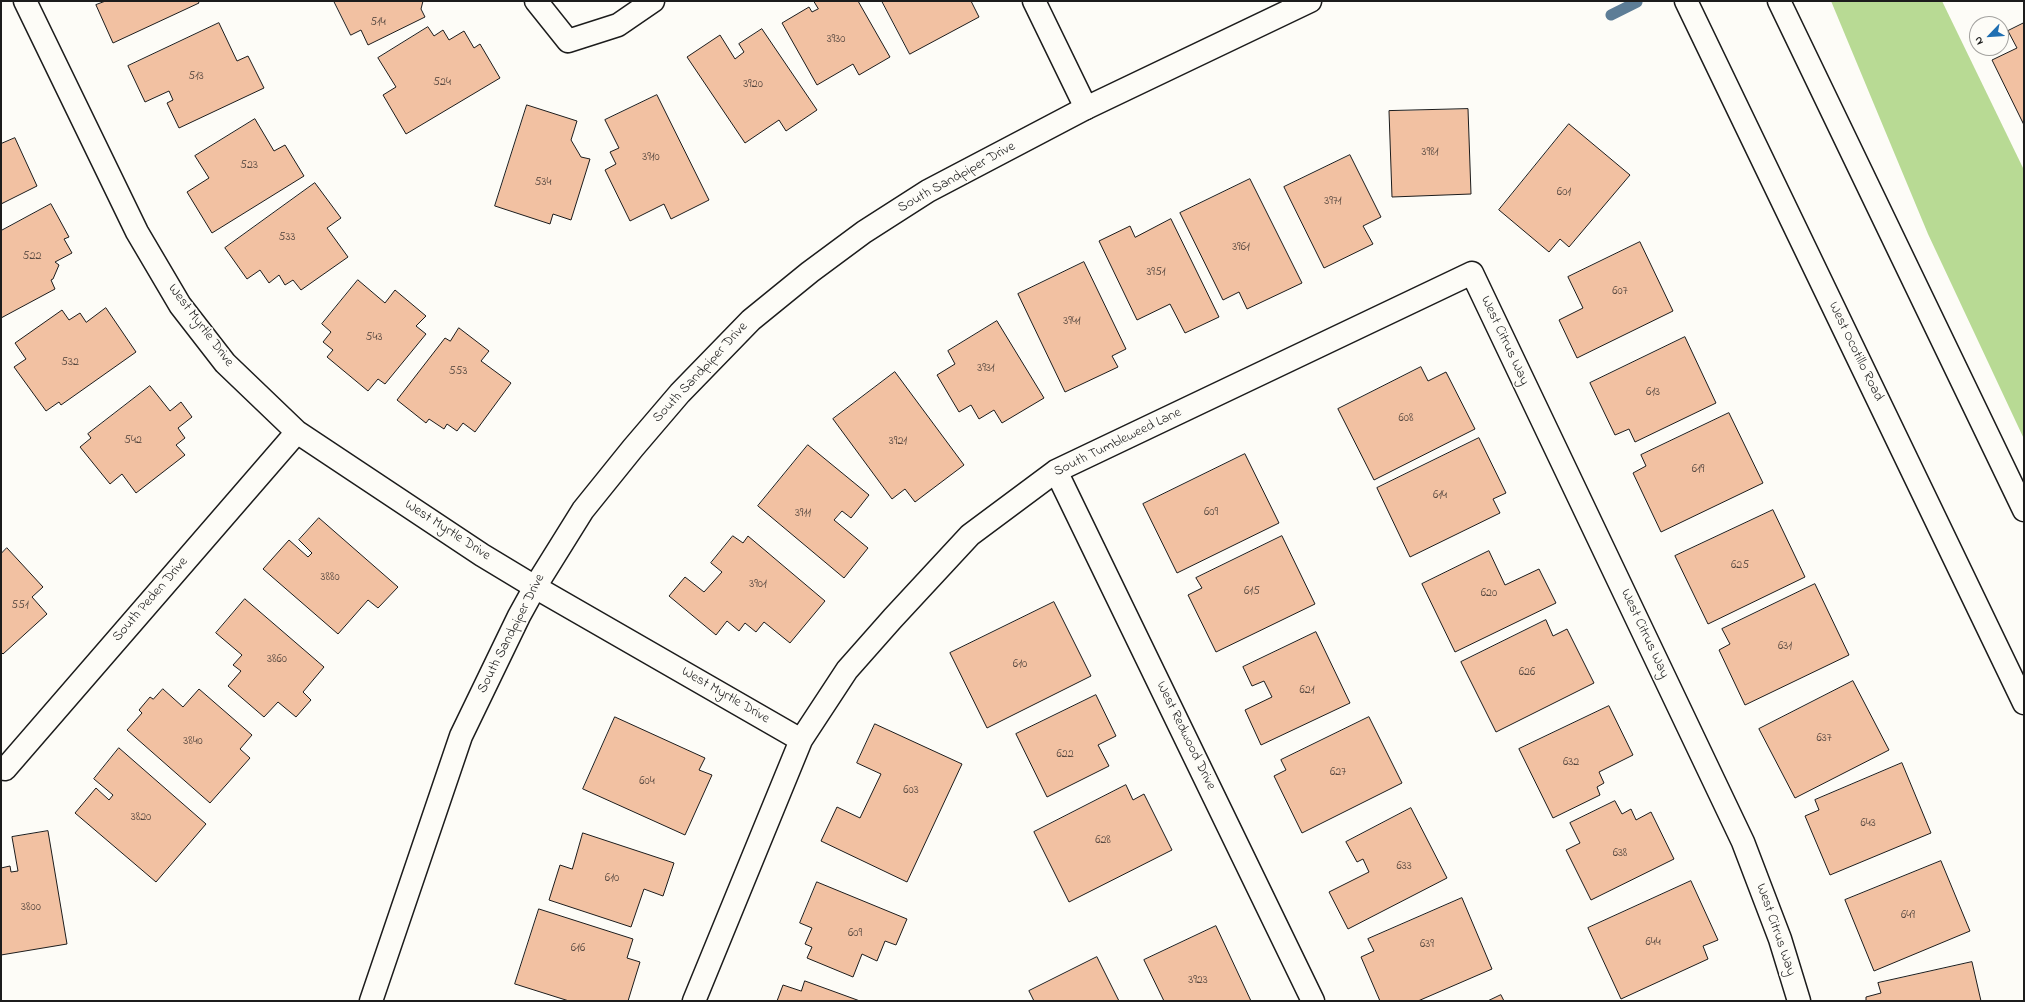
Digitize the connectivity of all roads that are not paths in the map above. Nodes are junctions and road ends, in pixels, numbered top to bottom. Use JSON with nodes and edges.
{"nodes":[{"id":1,"x":25,"y":1,"type":"edge"},
{"id":2,"x":536,"y":1,"type":"edge"},
{"id":3,"x":653,"y":1,"type":"edge"},
{"id":4,"x":1034,"y":1,"type":"edge"},
{"id":5,"x":1310,"y":1,"type":"edge"},
{"id":6,"x":1686,"y":1,"type":"edge"},
{"id":7,"x":1779,"y":1,"type":"edge"},
{"id":8,"x":1086,"y":108,"type":"junction"},
{"id":9,"x":1472,"y":273,"type":"joint"},
{"id":10,"x":297,"y":432,"type":"junction"},
{"id":11,"x":1056,"y":471,"type":"junction"},
{"id":12,"x":2024,"y":510,"type":"edge"},
{"id":13,"x":535,"y":587,"type":"junction"},
{"id":14,"x":2024,"y":703,"type":"edge"},
{"id":15,"x":801,"y":740,"type":"junction"},
{"id":16,"x":3,"y":768,"type":"edge"},
{"id":17,"x":371,"y":1001,"type":"edge"},
{"id":18,"x":694,"y":1001,"type":"edge"},
{"id":19,"x":1313,"y":1001,"type":"edge"},
{"id":20,"x":1799,"y":1001,"type":"edge"}],
"edges":[{"from":1,"to":10,"type":"street","name":"West Myrtle Drive"},
{"from":2,"to":3,"type":"street"},
{"from":4,"to":8,"type":"street"},
{"from":5,"to":8,"type":"street","name":"South Sandpiper Drive"},
{"from":6,"to":14,"type":"street","name":"West Ocotillo Road"},
{"from":7,"to":12,"type":"street"},
{"from":8,"to":13,"type":"street","name":"South Sandpiper Drive"},
{"from":9,"to":11,"type":"street","name":"South Tumbleweed Lane"},
{"from":9,"to":20,"type":"street","name":"West Citrus Way"},
{"from":10,"to":13,"type":"street","name":"West Myrtle Drive"},
{"from":10,"to":16,"type":"street","name":"South Peden Drive"},
{"from":11,"to":15,"type":"street","name":"South Tumbleweed Lane"},
{"from":11,"to":19,"type":"street","name":"West Redwood Drive"},
{"from":13,"to":15,"type":"street","name":"West Myrtle Drive"},
{"from":13,"to":17,"type":"street","name":"South Sandpiper Drive"},
{"from":15,"to":18,"type":"street"}]}
